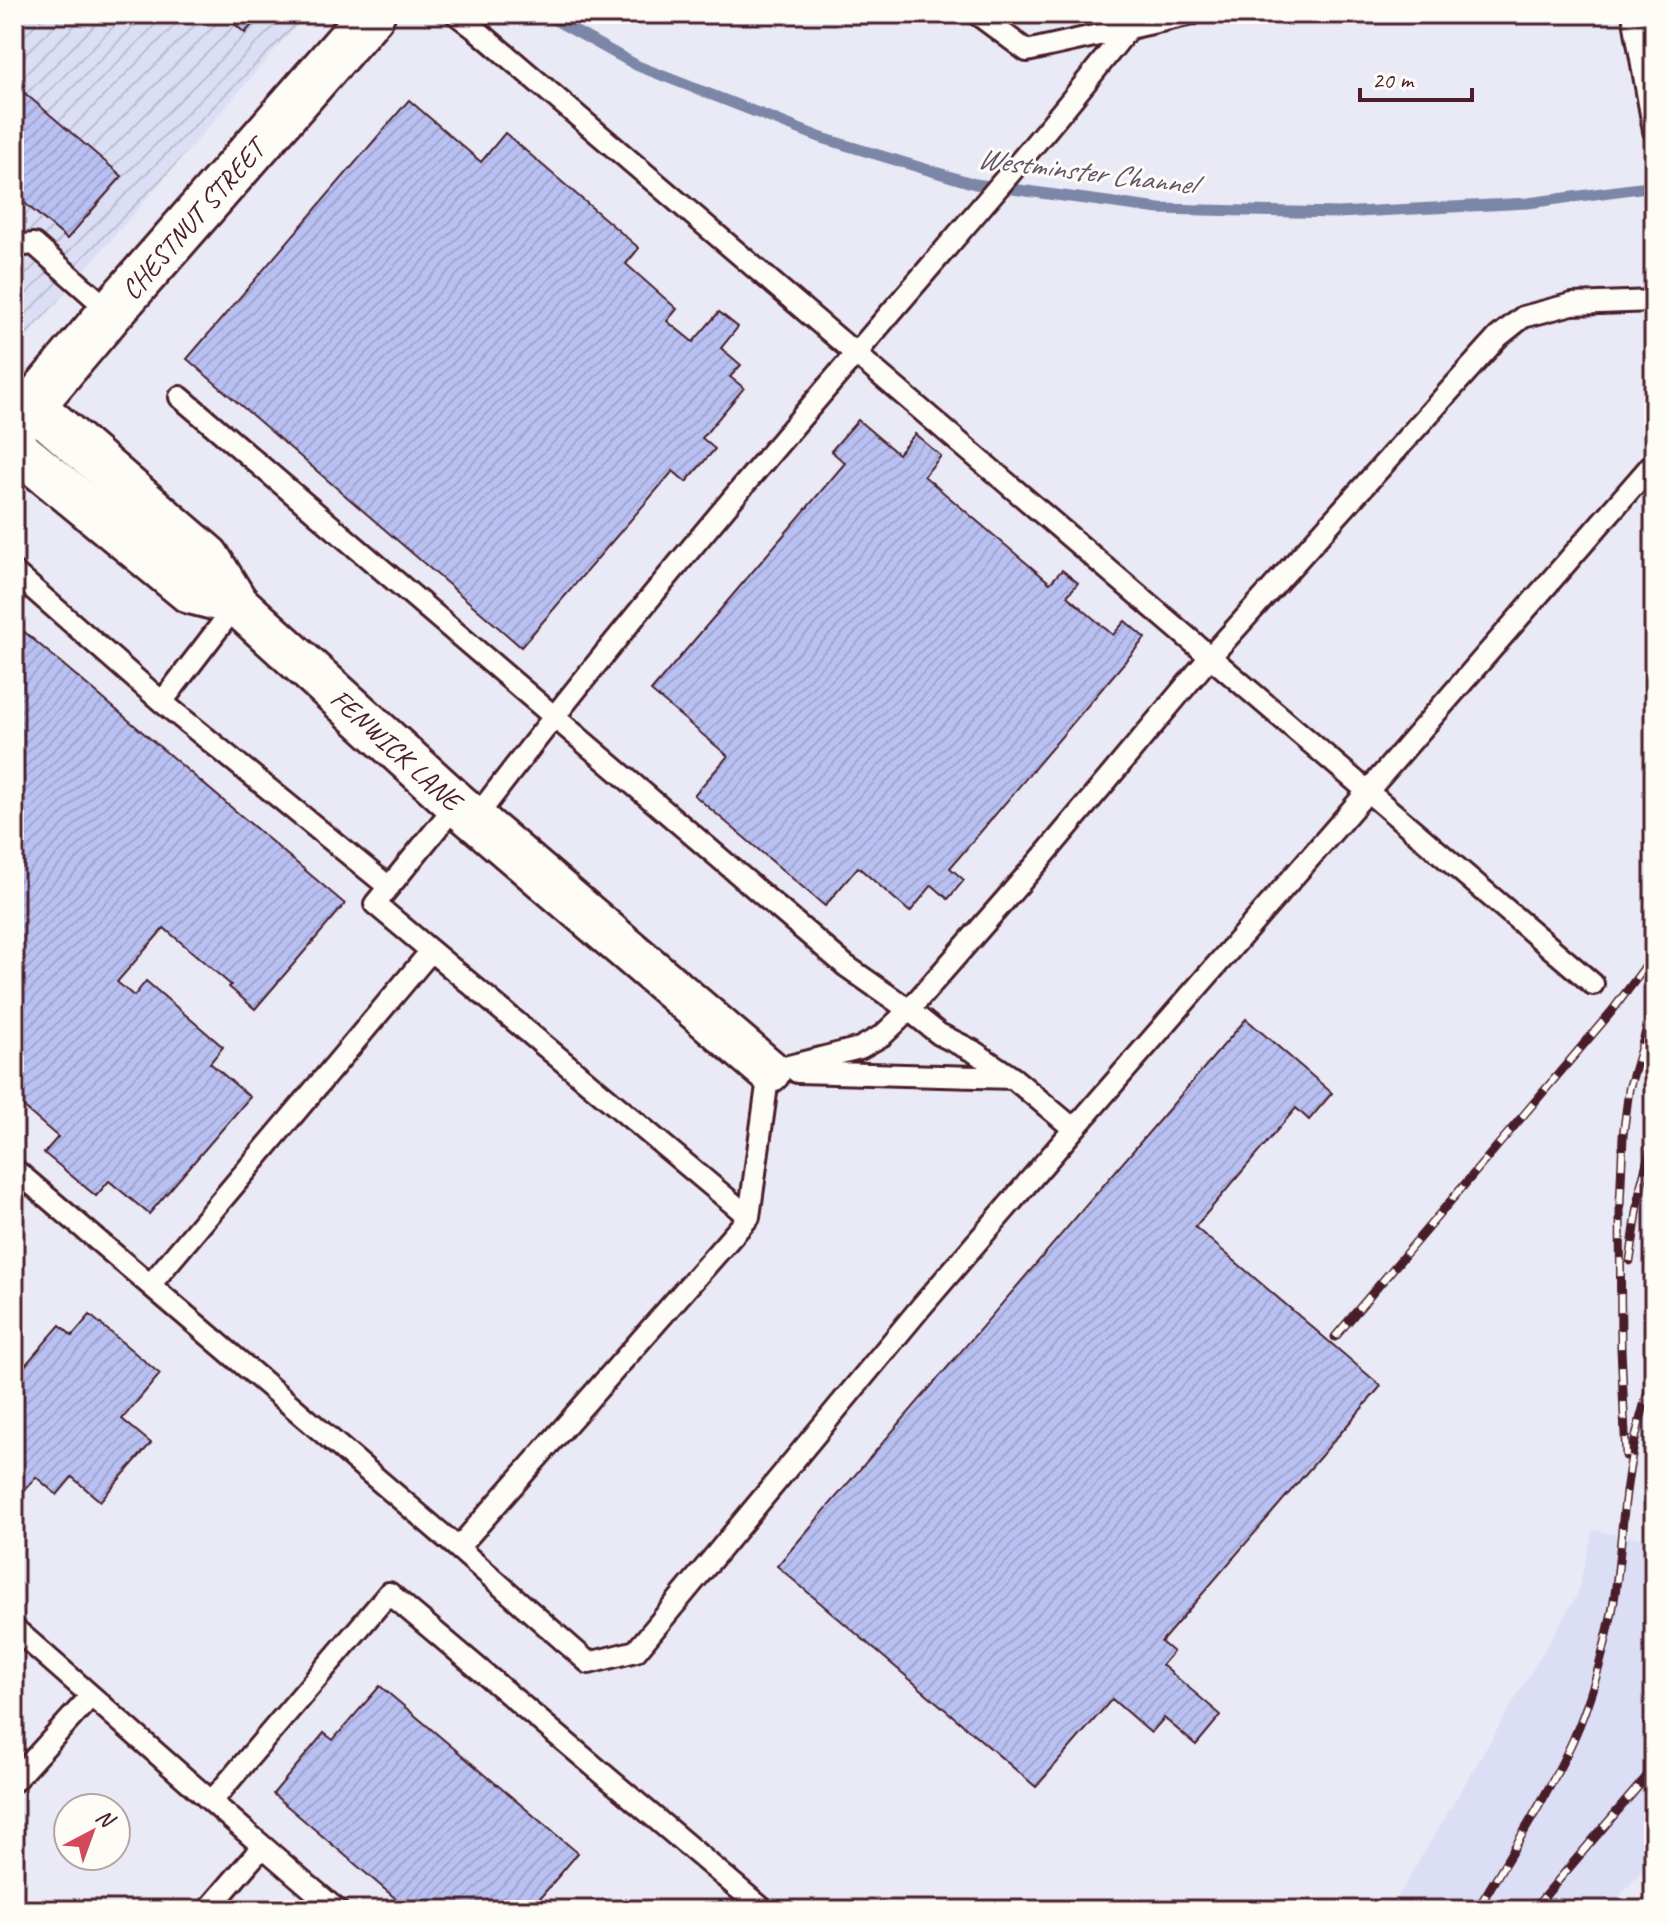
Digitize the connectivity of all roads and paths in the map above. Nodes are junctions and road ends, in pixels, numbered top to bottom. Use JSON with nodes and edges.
{"nodes":[{"id":1,"x":372,"y":14,"type":"edge"},
{"id":2,"x":456,"y":14,"type":"edge"},
{"id":3,"x":977,"y":14,"type":"edge"},
{"id":4,"x":1192,"y":14,"type":"edge"},
{"id":5,"x":1633,"y":14,"type":"edge"},
{"id":6,"x":1128,"y":29,"type":"junction"},
{"id":7,"x":1653,"y":126,"type":"edge"},
{"id":8,"x":14,"y":246,"type":"edge"},
{"id":9,"x":1654,"y":301,"type":"edge"},
{"id":10,"x":111,"y":312,"type":"junction"},
{"id":11,"x":855,"y":354,"type":"junction"},
{"id":12,"x":180,"y":397,"type":"dead end"},
{"id":13,"x":23,"y":416,"type":"edge"},
{"id":14,"x":14,"y":447,"type":"edge"},
{"id":15,"x":1654,"y":462,"type":"edge"},
{"id":16,"x":14,"y":572,"type":"edge"},
{"id":17,"x":237,"y":604,"type":"junction"},
{"id":18,"x":1210,"y":657,"type":"junction"},
{"id":19,"x":162,"y":702,"type":"junction"},
{"id":20,"x":554,"y":716,"type":"junction"},
{"id":21,"x":1368,"y":791,"type":"junction"},
{"id":22,"x":466,"y":812,"type":"junction"},
{"id":23,"x":389,"y":887,"type":"junction"},
{"id":24,"x":431,"y":951,"type":"junction"},
{"id":25,"x":1593,"y":984,"type":"dead end"},
{"id":26,"x":909,"y":1010,"type":"junction"},
{"id":27,"x":769,"y":1071,"type":"junction"},
{"id":28,"x":1013,"y":1078,"type":"junction"},
{"id":29,"x":1074,"y":1129,"type":"junction"},
{"id":30,"x":14,"y":1169,"type":"edge"},
{"id":31,"x":749,"y":1217,"type":"junction"},
{"id":32,"x":150,"y":1285,"type":"junction"},
{"id":33,"x":458,"y":1548,"type":"junction"},
{"id":34,"x":14,"y":1628,"type":"edge"},
{"id":35,"x":91,"y":1696,"type":"junction"},
{"id":36,"x":14,"y":1781,"type":"edge"},
{"id":37,"x":212,"y":1801,"type":"junction"},
{"id":38,"x":262,"y":1847,"type":"junction"},
{"id":39,"x":208,"y":1910,"type":"edge"},
{"id":40,"x":337,"y":1910,"type":"edge"},
{"id":41,"x":764,"y":1910,"type":"edge"}],
"edges":[{"from":1,"to":10,"type":"street","name":"CHESTNUT STREET"},
{"from":2,"to":11,"type":"lane"},
{"from":3,"to":6,"type":"lane"},
{"from":4,"to":6,"type":"lane"},
{"from":5,"to":7,"type":"lane"},
{"from":6,"to":11,"type":"lane"},
{"from":8,"to":10,"type":"lane"},
{"from":9,"to":18,"type":"lane"},
{"from":10,"to":13,"type":"street","name":"CHESTNUT STREET"},
{"from":11,"to":18,"type":"lane"},
{"from":11,"to":20,"type":"lane"},
{"from":12,"to":20,"type":"lane"},
{"from":13,"to":17,"type":"street"},
{"from":14,"to":17,"type":"street","name":"FENWICK LANE"},
{"from":15,"to":21,"type":"lane"},
{"from":16,"to":19,"type":"lane"},
{"from":17,"to":19,"type":"lane"},
{"from":17,"to":22,"type":"street","name":"FENWICK LANE"},
{"from":18,"to":21,"type":"lane"},
{"from":18,"to":26,"type":"lane"},
{"from":19,"to":23,"type":"lane"},
{"from":20,"to":22,"type":"lane"},
{"from":20,"to":26,"type":"lane"},
{"from":21,"to":25,"type":"lane"},
{"from":21,"to":29,"type":"lane"},
{"from":22,"to":23,"type":"lane"},
{"from":22,"to":27,"type":"street","name":"FENWICK LANE"},
{"from":23,"to":24,"type":"lane"},
{"from":24,"to":31,"type":"lane"},
{"from":24,"to":32,"type":"lane"},
{"from":26,"to":27,"type":"lane"},
{"from":26,"to":28,"type":"lane"},
{"from":27,"to":28,"type":"lane"},
{"from":27,"to":31,"type":"lane"},
{"from":28,"to":29,"type":"lane"},
{"from":29,"to":33,"type":"lane"},
{"from":30,"to":32,"type":"lane"},
{"from":31,"to":33,"type":"lane"},
{"from":32,"to":33,"type":"lane"},
{"from":34,"to":35,"type":"lane"},
{"from":35,"to":36,"type":"lane"},
{"from":35,"to":37,"type":"lane"},
{"from":37,"to":38,"type":"lane"},
{"from":37,"to":41,"type":"lane"},
{"from":38,"to":39,"type":"lane"},
{"from":38,"to":40,"type":"lane"}]}
